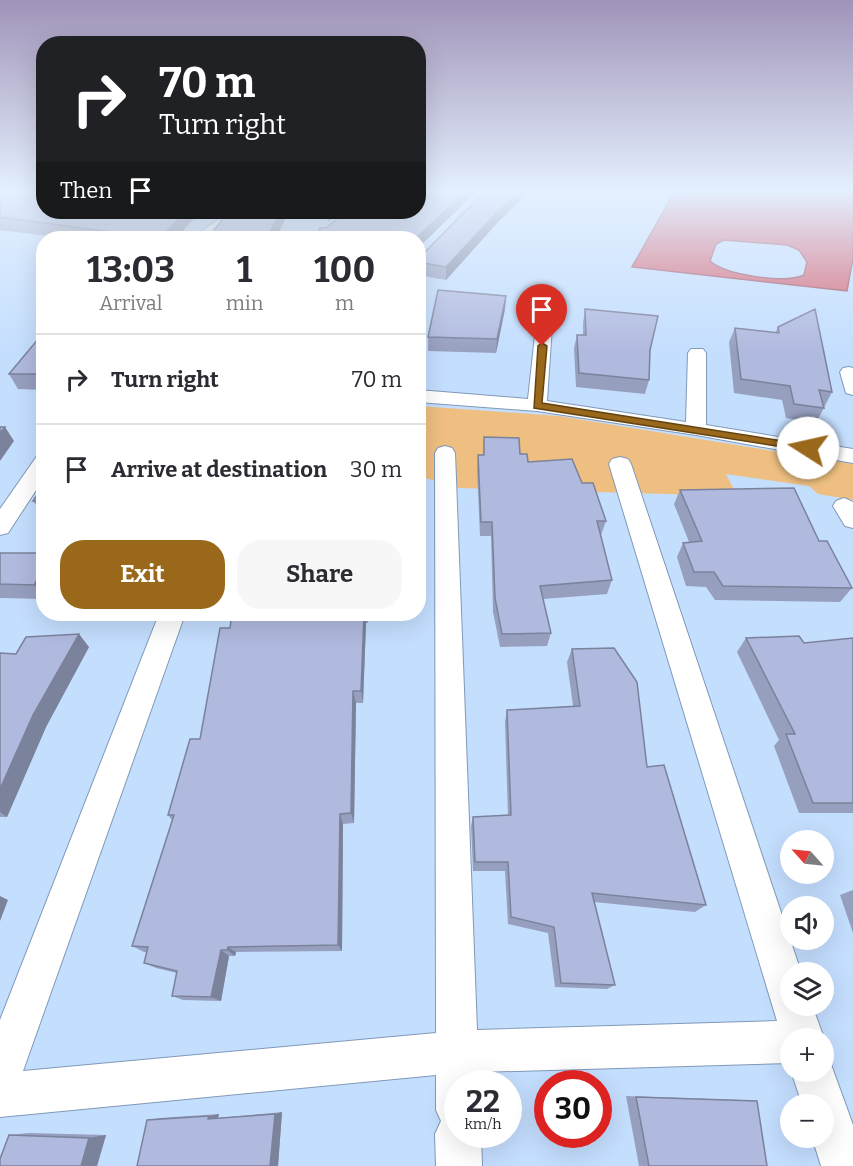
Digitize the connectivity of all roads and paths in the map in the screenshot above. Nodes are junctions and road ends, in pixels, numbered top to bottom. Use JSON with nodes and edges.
{"nodes":[{"id":1,"x":544,"y":326,"type":"dead end"},
{"id":2,"x":697,"y":353,"type":"dead end"},
{"id":3,"x":426,"y":397,"type":"edge"},
{"id":4,"x":537,"y":405,"type":"junction"},
{"id":5,"x":696,"y":429,"type":"junction"},
{"id":6,"x":445,"y":453,"type":"dead end"},
{"id":7,"x":853,"y":456,"type":"edge"},
{"id":8,"x":620,"y":464,"type":"dead end"},
{"id":9,"x":36,"y":473,"type":"edge"},
{"id":10,"x":0,"y":527,"type":"edge"},
{"id":11,"x":169,"y":621,"type":"edge"},
{"id":12,"x":780,"y":968,"type":"edge"},
{"id":13,"x":780,"y":1042,"type":"edge"},
{"id":14,"x":456,"y":1052,"type":"junction"},
{"id":15,"x":457,"y":1070,"type":"edge"},
{"id":16,"x":0,"y":1075,"type":"edge"},
{"id":17,"x":817,"y":1082,"type":"edge"},
{"id":18,"x":0,"y":1095,"type":"edge"},
{"id":19,"x":458,"y":1148,"type":"edge"},
{"id":20,"x":459,"y":1166,"type":"edge"},
{"id":21,"x":844,"y":1166,"type":"edge"}],
"edges":[{"from":1,"to":4,"type":"street"},
{"from":2,"to":5,"type":"street"},
{"from":3,"to":4,"type":"street"},
{"from":4,"to":5,"type":"street"},
{"from":5,"to":7,"type":"street"},
{"from":6,"to":14,"type":"street"},
{"from":8,"to":12,"type":"street"},
{"from":9,"to":10,"type":"street"},
{"from":11,"to":16,"type":"street"},
{"from":13,"to":14,"type":"street"},
{"from":14,"to":15,"type":"street"},
{"from":14,"to":18,"type":"street"},
{"from":17,"to":21,"type":"street"},
{"from":19,"to":20,"type":"street"}]}
